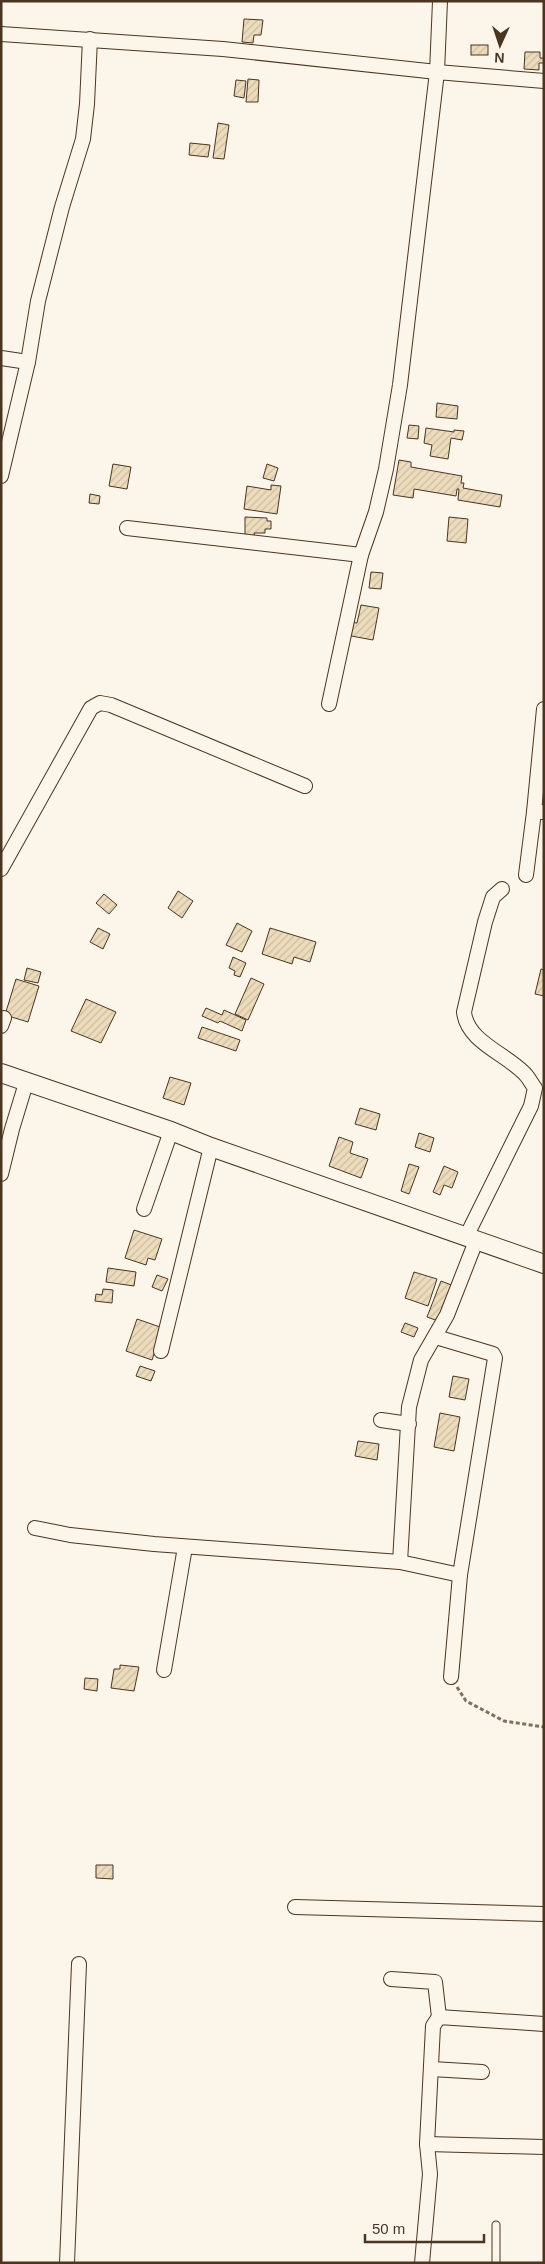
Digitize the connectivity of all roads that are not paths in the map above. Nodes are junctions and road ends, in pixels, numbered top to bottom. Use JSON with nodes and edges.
{"nodes":[{"id":1,"x":440,"y":1,"type":"edge"},
{"id":2,"x":1,"y":34,"type":"edge"},
{"id":3,"x":90,"y":39,"type":"junction"},
{"id":4,"x":437,"y":72,"type":"junction"},
{"id":5,"x":544,"y":81,"type":"edge"},
{"id":6,"x":1,"y":358,"type":"edge"},
{"id":7,"x":28,"y":362,"type":"junction"},
{"id":8,"x":1,"y":476,"type":"edge"},
{"id":9,"x":127,"y":528,"type":"dead end"},
{"id":10,"x":361,"y":555,"type":"junction"},
{"id":11,"x":328,"y":704,"type":"dead end"},
{"id":12,"x":544,"y":709,"type":"edge"},
{"id":13,"x":305,"y":786,"type":"dead end"},
{"id":14,"x":539,"y":812,"type":"edge"},
{"id":15,"x":1,"y":869,"type":"edge"},
{"id":16,"x":526,"y":875,"type":"dead end"},
{"id":17,"x":502,"y":889,"type":"dead end"},
{"id":18,"x":1,"y":1073,"type":"edge"},
{"id":19,"x":26,"y":1083,"type":"junction"},
{"id":20,"x":171,"y":1131,"type":"junction"},
{"id":21,"x":212,"y":1147,"type":"junction"},
{"id":22,"x":1,"y":1174,"type":"edge"},
{"id":23,"x":144,"y":1209,"type":"dead end"},
{"id":24,"x":471,"y":1239,"type":"junction"},
{"id":25,"x":544,"y":1264,"type":"edge"},
{"id":26,"x":436,"y":1337,"type":"junction"},
{"id":27,"x":161,"y":1351,"type":"dead end"},
{"id":28,"x":381,"y":1420,"type":"dead end"},
{"id":29,"x":409,"y":1424,"type":"junction"},
{"id":30,"x":35,"y":1528,"type":"dead end"},
{"id":31,"x":185,"y":1547,"type":"junction"},
{"id":32,"x":400,"y":1562,"type":"junction"},
{"id":33,"x":460,"y":1575,"type":"junction"},
{"id":34,"x":164,"y":1670,"type":"dead end"},
{"id":35,"x":451,"y":1677,"type":"road end"},
{"id":36,"x":295,"y":1906,"type":"dead end"},
{"id":37,"x":544,"y":1914,"type":"edge"},
{"id":38,"x":79,"y":1964,"type":"dead end"},
{"id":39,"x":391,"y":1979,"type":"dead end"},
{"id":40,"x":439,"y":2017,"type":"junction"},
{"id":41,"x":544,"y":2024,"type":"edge"},
{"id":42,"x":432,"y":2069,"type":"junction"},
{"id":43,"x":482,"y":2072,"type":"dead end"},
{"id":44,"x":427,"y":2144,"type":"junction"},
{"id":45,"x":544,"y":2147,"type":"edge"},
{"id":46,"x":496,"y":2225,"type":"dead end"},
{"id":47,"x":67,"y":2263,"type":"edge"},
{"id":48,"x":422,"y":2263,"type":"edge"},
{"id":49,"x":496,"y":2263,"type":"edge"}],
"edges":[{"from":1,"to":4,"type":"street"},
{"from":2,"to":3,"type":"street"},
{"from":3,"to":4,"type":"street"},
{"from":3,"to":7,"type":"street"},
{"from":4,"to":5,"type":"street"},
{"from":4,"to":10,"type":"street"},
{"from":6,"to":7,"type":"street"},
{"from":7,"to":8,"type":"street"},
{"from":9,"to":10,"type":"street"},
{"from":10,"to":11,"type":"street"},
{"from":12,"to":14,"type":"street"},
{"from":13,"to":15,"type":"street"},
{"from":14,"to":16,"type":"street"},
{"from":17,"to":24,"type":"street"},
{"from":18,"to":19,"type":"street"},
{"from":19,"to":20,"type":"street"},
{"from":19,"to":22,"type":"street"},
{"from":20,"to":21,"type":"street"},
{"from":20,"to":23,"type":"street"},
{"from":21,"to":24,"type":"street"},
{"from":21,"to":27,"type":"street"},
{"from":24,"to":25,"type":"street"},
{"from":24,"to":26,"type":"street"},
{"from":26,"to":29,"type":"street"},
{"from":26,"to":33,"type":"street"},
{"from":28,"to":29,"type":"street"},
{"from":29,"to":32,"type":"street"},
{"from":30,"to":31,"type":"street"},
{"from":31,"to":32,"type":"street"},
{"from":31,"to":34,"type":"street"},
{"from":32,"to":33,"type":"street"},
{"from":33,"to":35,"type":"street"},
{"from":36,"to":37,"type":"street"},
{"from":38,"to":47,"type":"street"},
{"from":39,"to":40,"type":"street"},
{"from":40,"to":41,"type":"street"},
{"from":40,"to":42,"type":"street"},
{"from":42,"to":43,"type":"street"},
{"from":42,"to":44,"type":"street"},
{"from":44,"to":45,"type":"street"},
{"from":44,"to":48,"type":"street"},
{"from":46,"to":49,"type":"lane"}]}
